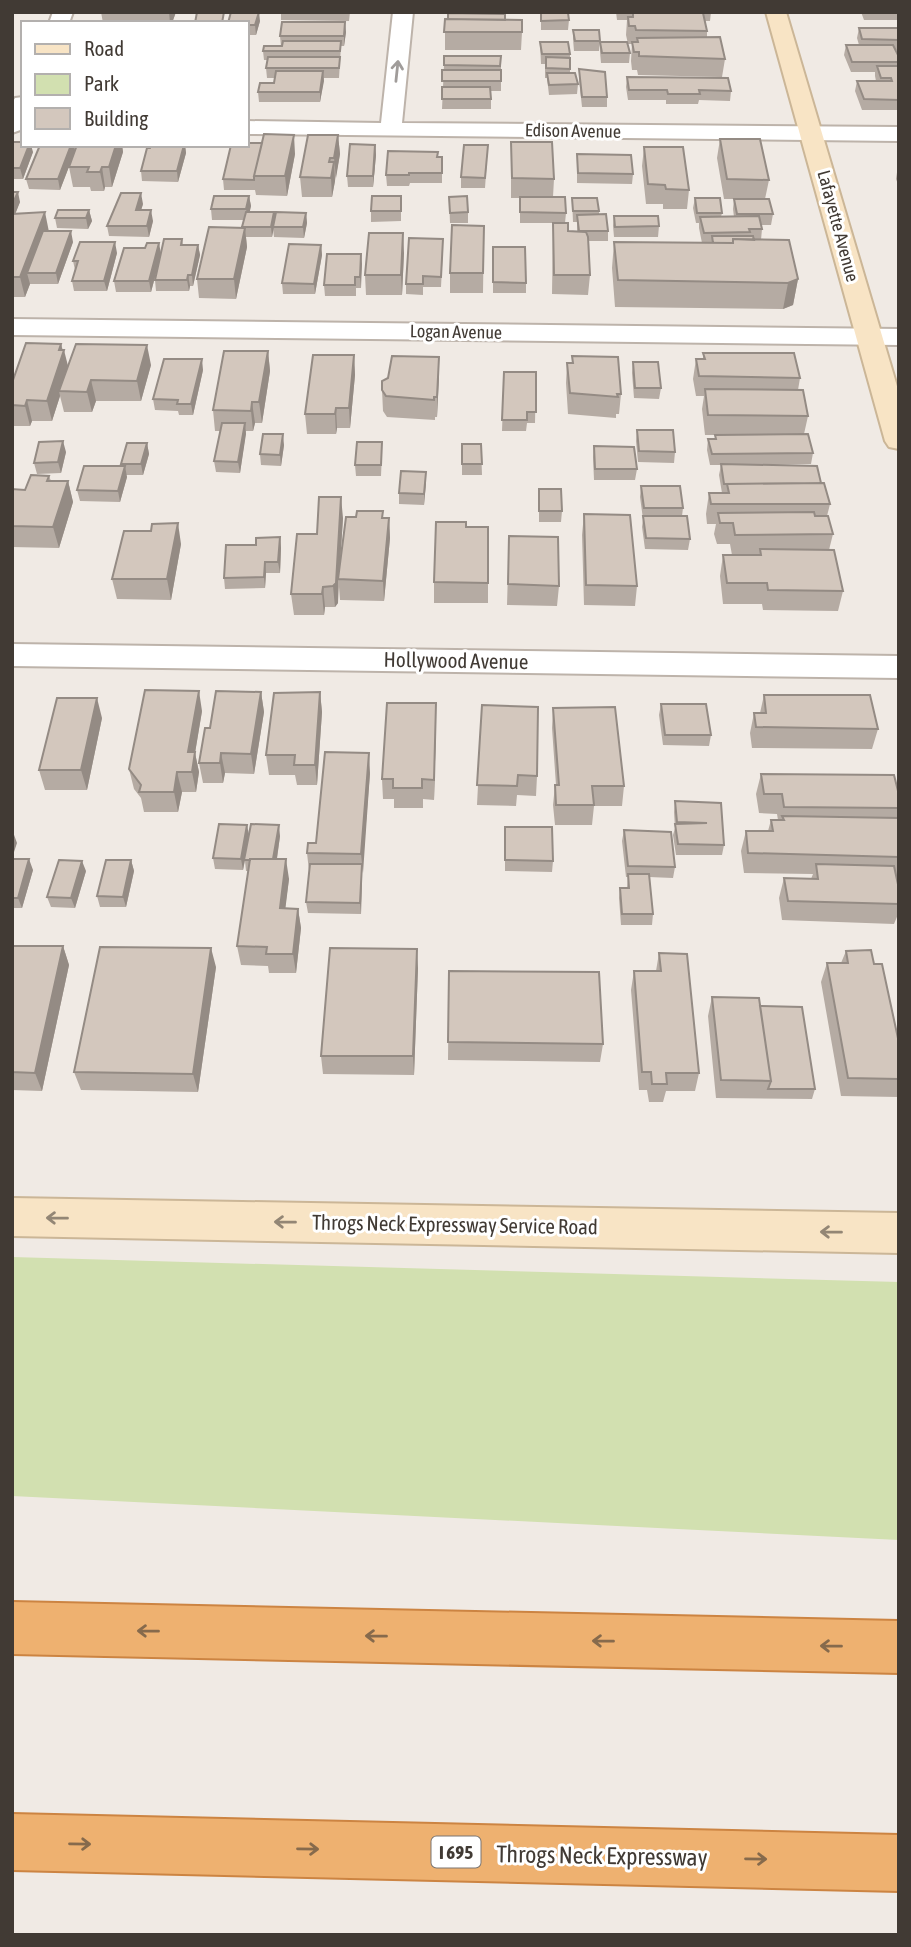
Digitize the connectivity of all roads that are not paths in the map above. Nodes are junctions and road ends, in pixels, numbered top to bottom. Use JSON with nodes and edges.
{"nodes":[{"id":1,"x":403,"y":12,"type":"edge"},
{"id":2,"x":776,"y":12,"type":"edge"},
{"id":3,"x":21,"y":107,"type":"edge"},
{"id":4,"x":12,"y":127,"type":"edge"},
{"id":5,"x":248,"y":128,"type":"edge"},
{"id":6,"x":391,"y":129,"type":"junction"},
{"id":7,"x":812,"y":133,"type":"junction"},
{"id":8,"x":899,"y":134,"type":"edge"},
{"id":9,"x":12,"y":327,"type":"edge"},
{"id":10,"x":869,"y":337,"type":"junction"},
{"id":11,"x":899,"y":337,"type":"edge"},
{"id":12,"x":899,"y":441,"type":"edge"},
{"id":13,"x":12,"y":655,"type":"edge"},
{"id":14,"x":899,"y":667,"type":"edge"},
{"id":15,"x":12,"y":1217,"type":"edge"},
{"id":16,"x":899,"y":1233,"type":"edge"},
{"id":17,"x":12,"y":1628,"type":"edge"},
{"id":18,"x":899,"y":1647,"type":"edge"},
{"id":19,"x":12,"y":1842,"type":"edge"},
{"id":20,"x":899,"y":1863,"type":"edge"}],
"edges":[{"from":6,"to":1,"type":"street","one_way":true},
{"from":2,"to":7,"type":"street","name":"Lafayette Avenue"},
{"from":3,"to":4,"type":"street"},
{"from":5,"to":6,"type":"street","name":"Edison Avenue"},
{"from":6,"to":7,"type":"street","name":"Edison Avenue"},
{"from":7,"to":8,"type":"street","name":"Edison Avenue"},
{"from":7,"to":10,"type":"street","name":"Lafayette Avenue"},
{"from":9,"to":10,"type":"street","name":"Logan Avenue"},
{"from":10,"to":11,"type":"street","name":"Logan Avenue"},
{"from":10,"to":12,"type":"street","name":"Lafayette Avenue"},
{"from":13,"to":14,"type":"street","name":"Hollywood Avenue"},
{"from":16,"to":15,"type":"street","name":"Throgs Neck Expressway Service Road","one_way":true},
{"from":18,"to":17,"type":"highway","one_way":true},
{"from":19,"to":20,"type":"highway","name":"Throgs Neck Expressway","number":"I 695","one_way":true}]}
